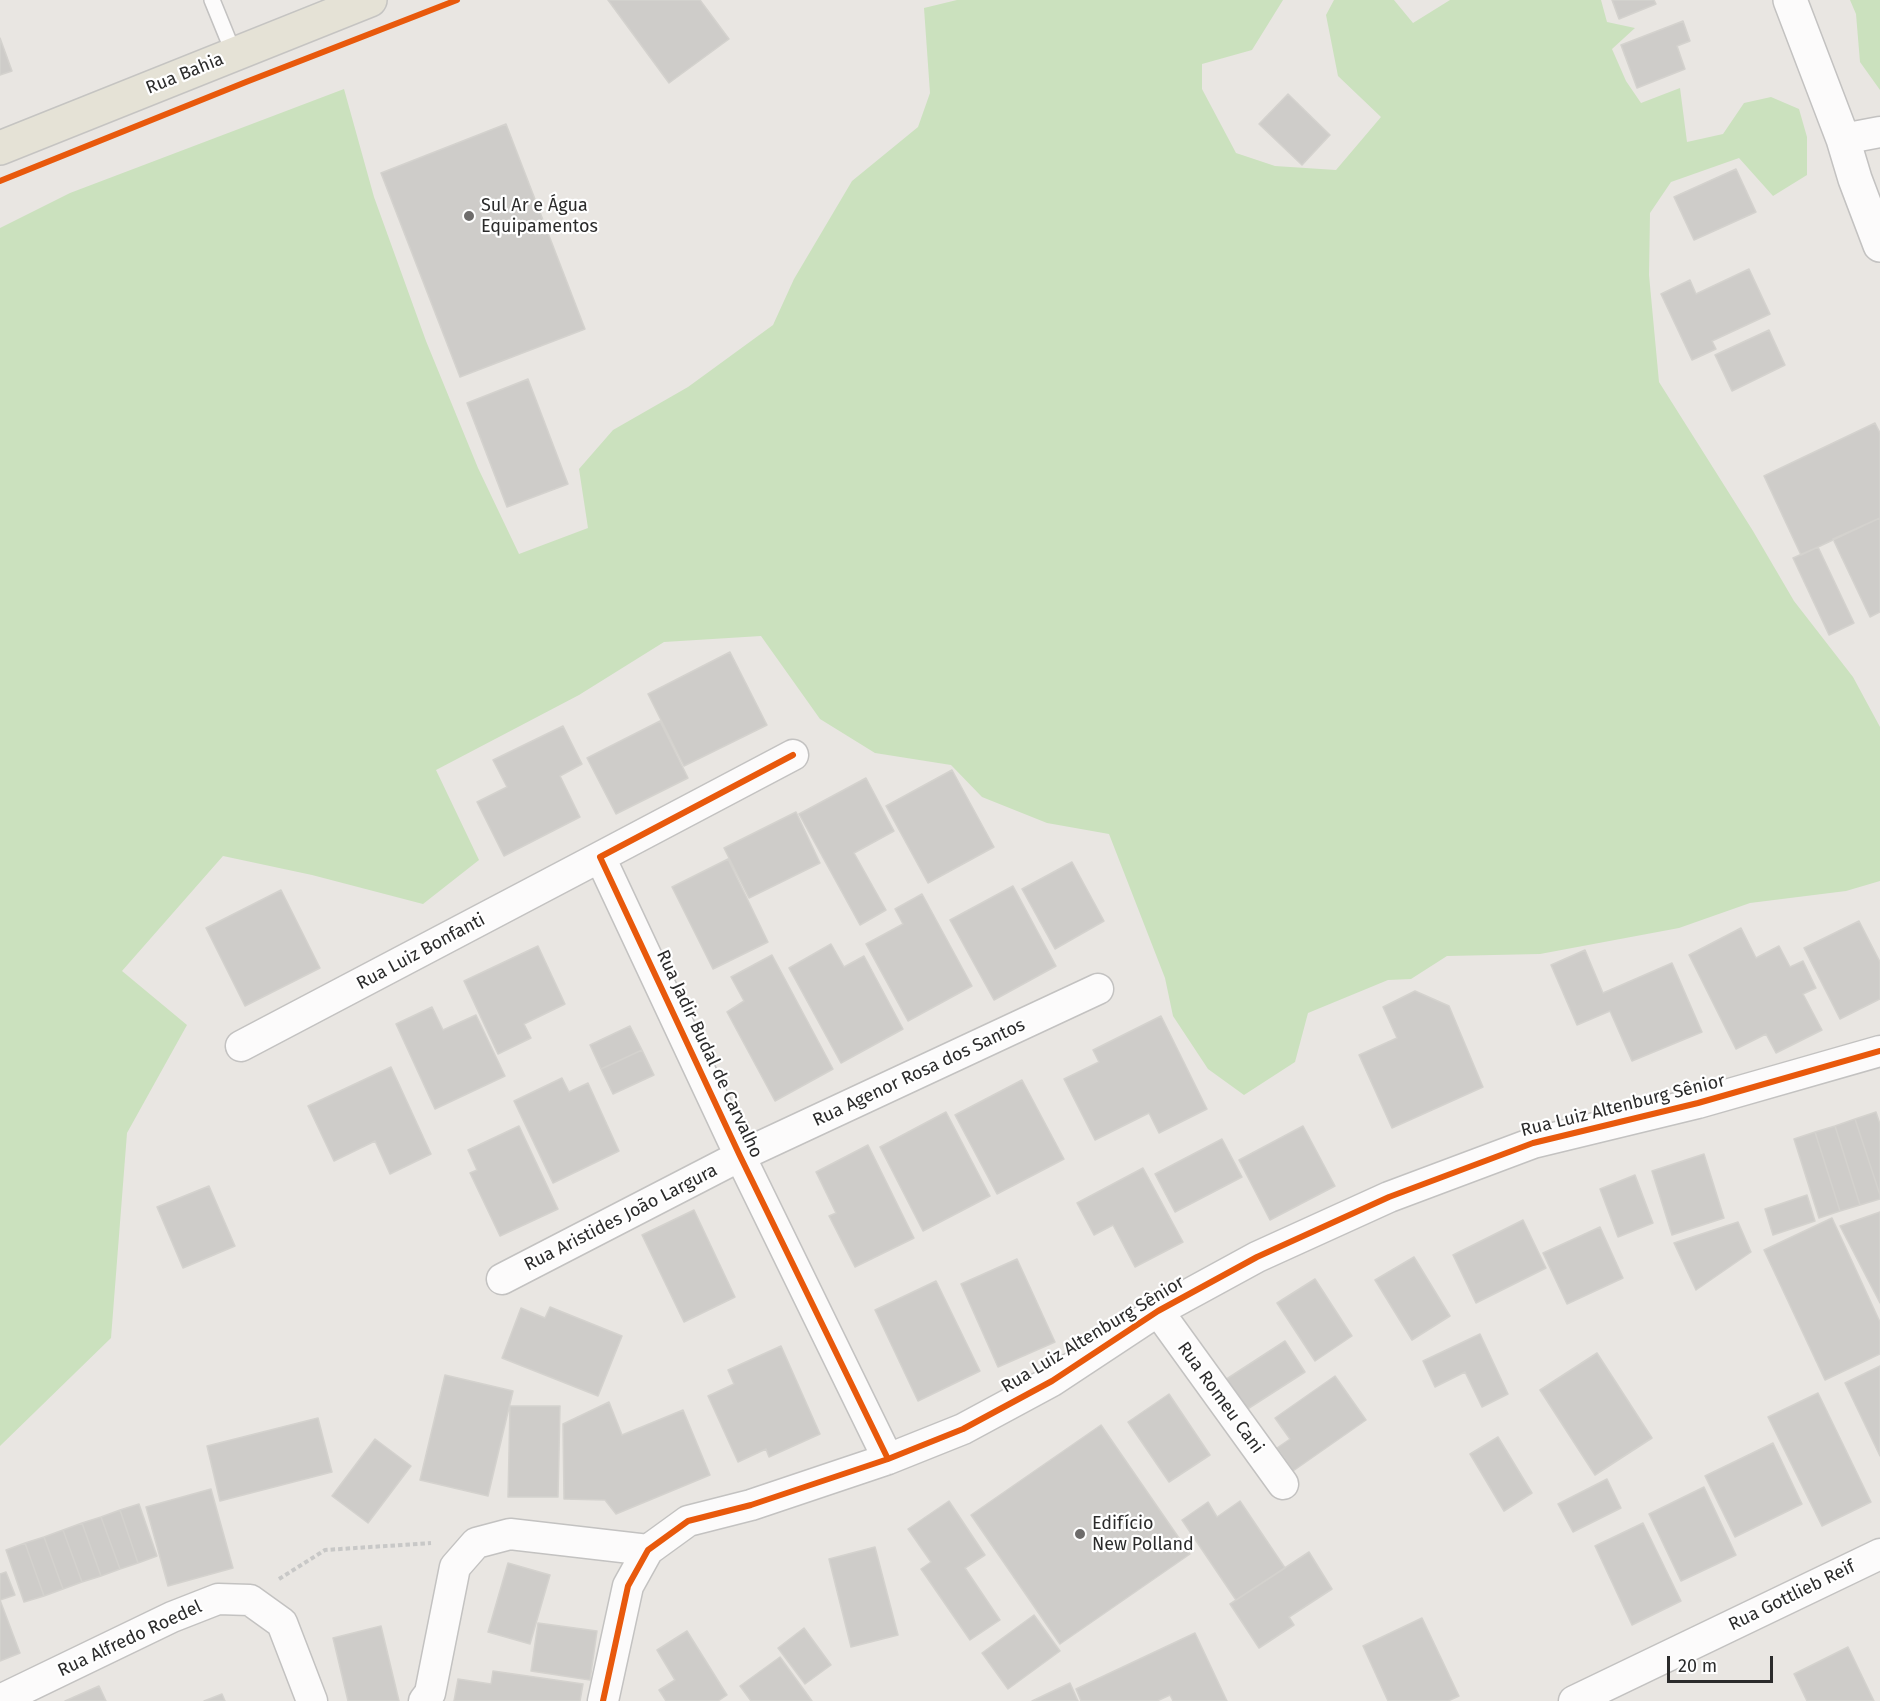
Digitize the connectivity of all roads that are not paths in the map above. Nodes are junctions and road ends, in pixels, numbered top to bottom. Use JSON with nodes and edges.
{"nodes":[{"id":1,"x":212,"y":0,"type":"edge"},
{"id":2,"x":370,"y":0,"type":"edge"},
{"id":3,"x":1790,"y":0,"type":"edge"},
{"id":4,"x":234,"y":54,"type":"junction"},
{"id":5,"x":1880,"y":132,"type":"edge"},
{"id":6,"x":1843,"y":139,"type":"junction"},
{"id":7,"x":0,"y":148,"type":"edge"},
{"id":8,"x":1880,"y":245,"type":"edge"},
{"id":9,"x":793,"y":755,"type":"dead end"},
{"id":10,"x":600,"y":857,"type":"junction"},
{"id":11,"x":1098,"y":989,"type":"dead end"},
{"id":12,"x":241,"y":1046,"type":"dead end"},
{"id":13,"x":1880,"y":1051,"type":"edge"},
{"id":14,"x":740,"y":1156,"type":"junction"},
{"id":15,"x":502,"y":1279,"type":"dead end"},
{"id":16,"x":1158,"y":1311,"type":"junction"},
{"id":17,"x":888,"y":1458,"type":"junction"},
{"id":18,"x":1283,"y":1485,"type":"dead end"},
{"id":19,"x":648,"y":1550,"type":"junction"},
{"id":20,"x":1880,"y":1554,"type":"edge"},
{"id":21,"x":0,"y":1700,"type":"edge"},
{"id":22,"x":312,"y":1701,"type":"edge"},
{"id":23,"x":424,"y":1701,"type":"edge"},
{"id":24,"x":603,"y":1701,"type":"edge"},
{"id":25,"x":1574,"y":1701,"type":"edge"}],
"edges":[{"from":1,"to":4,"type":"lane"},
{"from":2,"to":4,"type":"main road","name":"Rua Bahia"},
{"from":3,"to":6,"type":"main road"},
{"from":4,"to":7,"type":"main road","name":"Rua Bahia"},
{"from":5,"to":6,"type":"street"},
{"from":6,"to":8,"type":"main road"},
{"from":9,"to":10,"type":"street"},
{"from":10,"to":12,"type":"street","name":"Rua Luiz Bonfanti"},
{"from":10,"to":14,"type":"street","name":"Rua Jadir Budal de Carvalho"},
{"from":11,"to":14,"type":"street","name":"Rua Agenor Rosa dos Santos"},
{"from":13,"to":16,"type":"street","name":"Rua Luiz Altenburg Sênior"},
{"from":14,"to":15,"type":"street","name":"Rua Aristides João Largura"},
{"from":14,"to":17,"type":"street","name":"Rua Jadir Budal de Carvalho"},
{"from":16,"to":17,"type":"street","name":"Rua Luiz Altenburg Sênior"},
{"from":16,"to":18,"type":"street","name":"Rua Romeu Cani"},
{"from":17,"to":19,"type":"street","name":"Rua Luiz Altenburg Sênior"},
{"from":19,"to":23,"type":"street"},
{"from":19,"to":24,"type":"street","name":"Rua Luiz Altenburg Sênior"},
{"from":20,"to":25,"type":"street","name":"Rua Gottlieb Reif"},
{"from":21,"to":22,"type":"street","name":"Rua Alfredo Roedel"}]}
